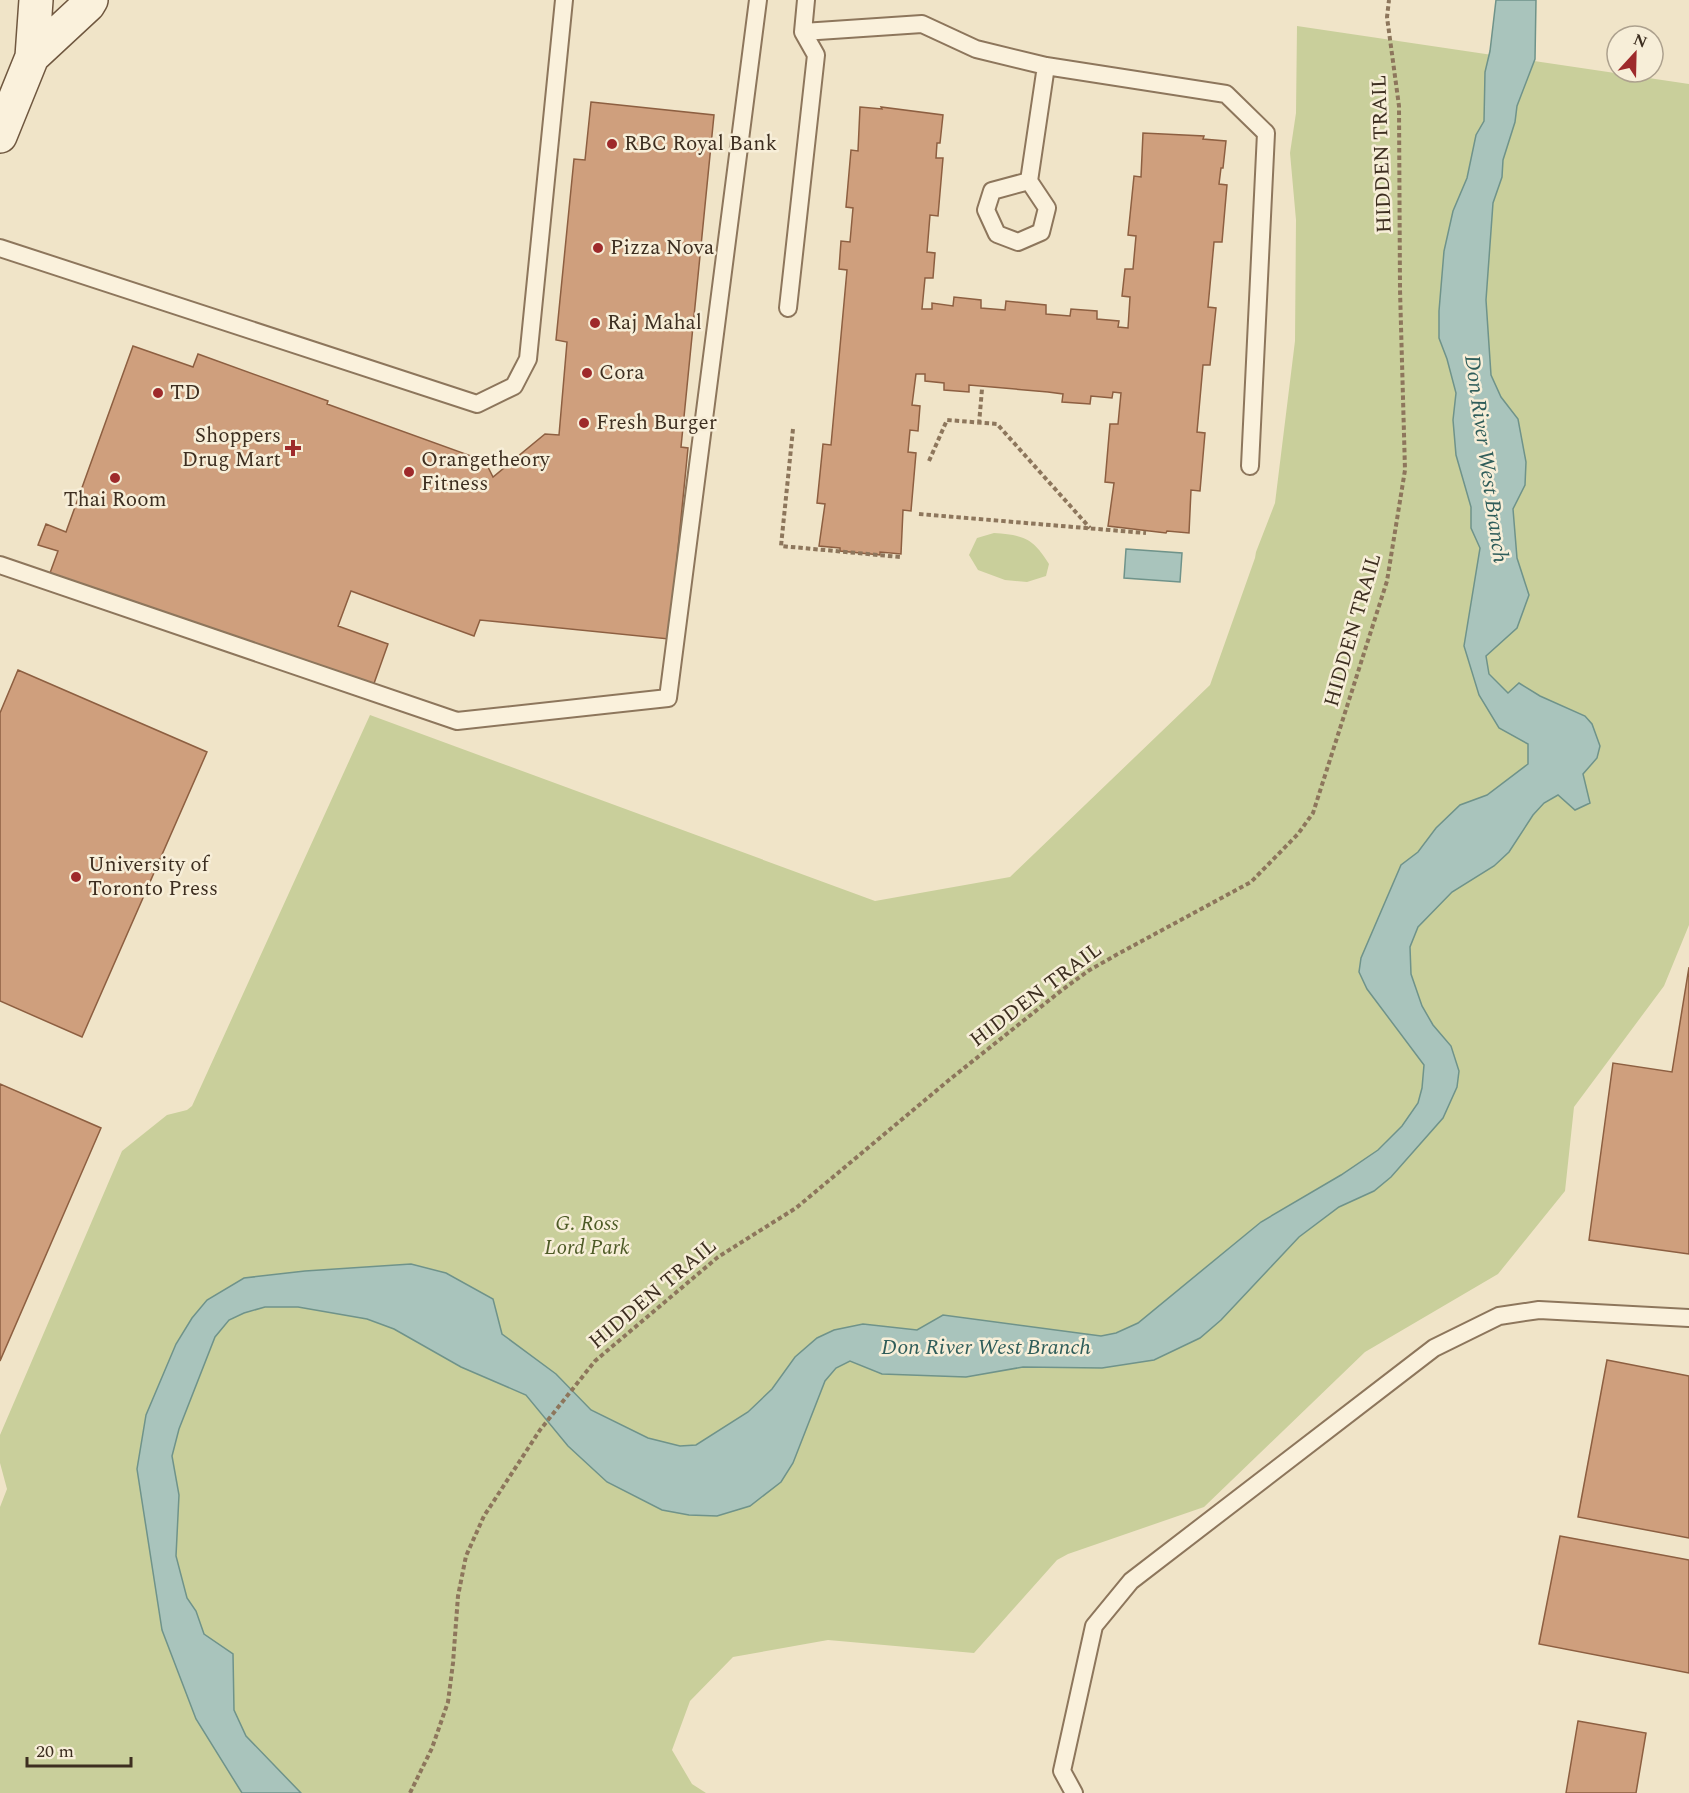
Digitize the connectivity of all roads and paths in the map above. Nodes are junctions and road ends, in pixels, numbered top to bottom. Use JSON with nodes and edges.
{"nodes":[{"id":1,"x":36,"y":0,"type":"edge"},
{"id":2,"x":90,"y":0,"type":"edge"},
{"id":3,"x":564,"y":0,"type":"edge"},
{"id":4,"x":758,"y":0,"type":"edge"},
{"id":5,"x":806,"y":0,"type":"edge"},
{"id":6,"x":1389,"y":0,"type":"edge"},
{"id":7,"x":803,"y":32,"type":"junction"},
{"id":8,"x":32,"y":57,"type":"junction"},
{"id":9,"x":1046,"y":66,"type":"junction"},
{"id":10,"x":0,"y":136,"type":"edge"},
{"id":11,"x":1029,"y":181,"type":"dead end"},
{"id":12,"x":0,"y":248,"type":"edge"},
{"id":13,"x":788,"y":308,"type":"dead end"},
{"id":14,"x":982,"y":389,"type":"dead end"},
{"id":15,"x":980,"y":424,"type":"junction"},
{"id":16,"x":793,"y":429,"type":"dead end"},
{"id":17,"x":929,"y":461,"type":"dead end"},
{"id":18,"x":1250,"y":466,"type":"dead end"},
{"id":19,"x":919,"y":514,"type":"dead end"},
{"id":20,"x":1090,"y":528,"type":"junction"},
{"id":21,"x":1146,"y":533,"type":"dead end"},
{"id":22,"x":900,"y":557,"type":"dead end"},
{"id":23,"x":0,"y":564,"type":"edge"},
{"id":24,"x":1689,"y":1318,"type":"edge"},
{"id":25,"x":410,"y":1793,"type":"edge"},
{"id":26,"x":1074,"y":1793,"type":"edge"}],
"edges":[{"from":1,"to":8,"type":"main road"},
{"from":2,"to":8,"type":"main road"},
{"from":3,"to":12,"type":"lane"},
{"from":4,"to":23,"type":"lane"},
{"from":5,"to":7,"type":"lane"},
{"from":6,"to":25,"type":"path","name":"HIDDEN TRAIL"},
{"from":7,"to":9,"type":"lane"},
{"from":7,"to":13,"type":"lane"},
{"from":8,"to":10,"type":"main road"},
{"from":9,"to":11,"type":"lane"},
{"from":9,"to":18,"type":"lane"},
{"from":14,"to":15,"type":"path"},
{"from":15,"to":17,"type":"path"},
{"from":15,"to":20,"type":"path"},
{"from":16,"to":22,"type":"path"},
{"from":19,"to":20,"type":"path"},
{"from":20,"to":21,"type":"path"},
{"from":24,"to":26,"type":"lane"}]}
